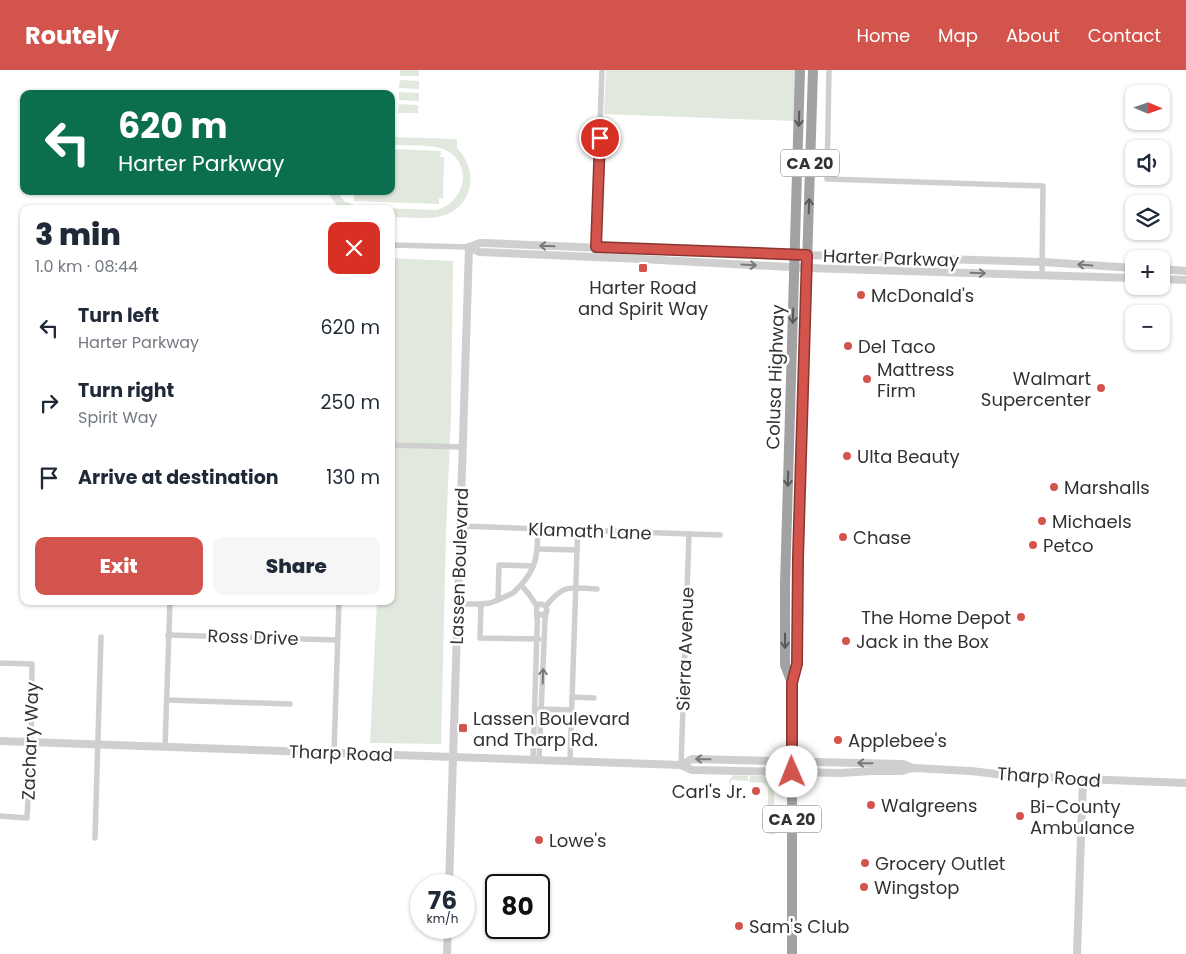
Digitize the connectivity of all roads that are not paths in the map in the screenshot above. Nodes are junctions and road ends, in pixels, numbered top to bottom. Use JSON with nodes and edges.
{"nodes":[{"id":1,"x":602,"y":70,"type":"edge"},
{"id":2,"x":800,"y":70,"type":"edge"},
{"id":3,"x":813,"y":70,"type":"edge"},
{"id":4,"x":829,"y":70,"type":"edge"},
{"id":5,"x":395,"y":245,"type":"edge"},
{"id":6,"x":469,"y":247,"type":"junction"},
{"id":7,"x":596,"y":247,"type":"junction"},
{"id":8,"x":795,"y":254,"type":"junction"},
{"id":9,"x":807,"y":255,"type":"junction"},
{"id":10,"x":595,"y":257,"type":"junction"},
{"id":11,"x":1043,"y":262,"type":"junction"},
{"id":12,"x":1125,"y":267,"type":"edge"},
{"id":13,"x":795,"y":268,"type":"junction"},
{"id":14,"x":807,"y":268,"type":"junction"},
{"id":15,"x":1170,"y":270,"type":"edge"},
{"id":16,"x":1186,"y":271,"type":"edge"},
{"id":17,"x":1042,"y":275,"type":"junction"},
{"id":18,"x":1125,"y":278,"type":"edge"},
{"id":19,"x":1170,"y":279,"type":"edge"},
{"id":20,"x":1186,"y":280,"type":"edge"},
{"id":21,"x":395,"y":445,"type":"edge"},
{"id":22,"x":463,"y":447,"type":"junction"},
{"id":23,"x":461,"y":526,"type":"junction"},
{"id":24,"x":538,"y":529,"type":"junction"},
{"id":25,"x":578,"y":530,"type":"junction"},
{"id":26,"x":689,"y":534,"type":"junction"},
{"id":27,"x":720,"y":535,"type":"dead end"},
{"id":28,"x":537,"y":549,"type":"junction"},
{"id":29,"x":577,"y":550,"type":"junction"},
{"id":30,"x":533,"y":566,"type":"junction"},
{"id":31,"x":521,"y":585,"type":"junction"},
{"id":32,"x":575,"y":588,"type":"junction"},
{"id":33,"x":597,"y":589,"type":"dead end"},
{"id":34,"x":498,"y":600,"type":"junction"},
{"id":35,"x":458,"y":604,"type":"junction"},
{"id":36,"x":481,"y":604,"type":"junction"},
{"id":37,"x":170,"y":605,"type":"edge"},
{"id":38,"x":339,"y":605,"type":"edge"},
{"id":39,"x":546,"y":606,"type":"junction"},
{"id":40,"x":537,"y":610,"type":"junction"},
{"id":41,"x":546,"y":613,"type":"junction"},
{"id":42,"x":168,"y":635,"type":"junction"},
{"id":43,"x":101,"y":637,"type":"dead end"},
{"id":44,"x":540,"y":639,"type":"junction"},
{"id":45,"x":337,"y":640,"type":"junction"},
{"id":46,"x":0,"y":663,"type":"edge"},
{"id":47,"x":792,"y":683,"type":"junction"},
{"id":48,"x":572,"y":697,"type":"junction"},
{"id":49,"x":594,"y":698,"type":"dead end"},
{"id":50,"x":166,"y":700,"type":"junction"},
{"id":51,"x":290,"y":704,"type":"dead end"},
{"id":52,"x":538,"y":709,"type":"junction"},
{"id":53,"x":572,"y":710,"type":"junction"},
{"id":54,"x":0,"y":741,"type":"edge"},
{"id":55,"x":32,"y":742,"type":"junction"},
{"id":56,"x":98,"y":745,"type":"junction"},
{"id":57,"x":165,"y":747,"type":"junction"},
{"id":58,"x":334,"y":752,"type":"junction"},
{"id":59,"x":453,"y":756,"type":"junction"},
{"id":60,"x":536,"y":759,"type":"junction"},
{"id":61,"x":570,"y":760,"type":"junction"},
{"id":62,"x":792,"y":761,"type":"junction"},
{"id":63,"x":681,"y":764,"type":"junction"},
{"id":64,"x":913,"y":768,"type":"junction"},
{"id":65,"x":792,"y":772,"type":"junction"},
{"id":66,"x":1083,"y":779,"type":"junction"},
{"id":67,"x":1186,"y":783,"type":"edge"},
{"id":68,"x":0,"y":816,"type":"edge"},
{"id":69,"x":95,"y":838,"type":"dead end"},
{"id":70,"x":449,"y":874,"type":"edge"},
{"id":71,"x":448,"y":939,"type":"edge"},
{"id":72,"x":447,"y":954,"type":"edge"},
{"id":73,"x":792,"y":954,"type":"edge"},
{"id":74,"x":1077,"y":954,"type":"edge"}],
"edges":[{"from":1,"to":7,"type":"street"},
{"from":2,"to":8,"type":"highway","name":"Colusa Highway","number":"CA 20","one_way":true},
{"from":9,"to":3,"type":"highway","number":"CA 20","one_way":true},
{"from":4,"to":11,"type":"street"},
{"from":5,"to":6,"type":"street","name":"Harter Parkway"},
{"from":7,"to":6,"type":"street","name":"Harter Parkway","one_way":true},
{"from":6,"to":10,"type":"street","name":"Harter Parkway"},
{"from":6,"to":22,"type":"street","name":"Lassen Boulevard"},
{"from":7,"to":8,"type":"street","name":"Harter Parkway"},
{"from":7,"to":10,"type":"street"},
{"from":8,"to":9,"type":"street","name":"Harter Parkway"},
{"from":8,"to":13,"type":"highway","name":"Colusa Highway","number":"CA 20"},
{"from":9,"to":11,"type":"street","name":"Harter Parkway"},
{"from":9,"to":14,"type":"highway","name":"Colusa Highway","number":"CA 20"},
{"from":10,"to":13,"type":"street","name":"Harter Parkway","one_way":true},
{"from":12,"to":11,"type":"street","name":"Harter Parkway","one_way":true},
{"from":11,"to":17,"type":"street"},
{"from":13,"to":14,"type":"street","name":"Harter Parkway"},
{"from":13,"to":47,"type":"highway","name":"Colusa Highway","number":"CA 20","one_way":true},
{"from":14,"to":17,"type":"street","name":"Harter Parkway","one_way":true},
{"from":14,"to":47,"type":"highway","name":"Colusa Highway","number":"CA 20"},
{"from":15,"to":16,"type":"street"},
{"from":17,"to":18,"type":"street","name":"Harter Parkway"},
{"from":19,"to":20,"type":"street"},
{"from":21,"to":22,"type":"street"},
{"from":22,"to":23,"type":"street","name":"Lassen Boulevard"},
{"from":23,"to":24,"type":"street","name":"Klamath Lane"},
{"from":23,"to":35,"type":"street","name":"Lassen Boulevard"},
{"from":24,"to":25,"type":"street","name":"Klamath Lane"},
{"from":24,"to":28,"type":"street"},
{"from":25,"to":26,"type":"street","name":"Klamath Lane"},
{"from":25,"to":29,"type":"street"},
{"from":26,"to":27,"type":"street","name":"Klamath Lane"},
{"from":26,"to":63,"type":"street","name":"Sierra Avenue"},
{"from":28,"to":29,"type":"street"},
{"from":28,"to":30,"type":"street"},
{"from":29,"to":32,"type":"street"},
{"from":30,"to":31,"type":"street"},
{"from":30,"to":34,"type":"street"},
{"from":31,"to":34,"type":"street"},
{"from":31,"to":40,"type":"street"},
{"from":32,"to":33,"type":"street"},
{"from":32,"to":39,"type":"street"},
{"from":32,"to":48,"type":"street"},
{"from":34,"to":36,"type":"street"},
{"from":35,"to":36,"type":"street"},
{"from":35,"to":59,"type":"street","name":"Lassen Boulevard"},
{"from":36,"to":44,"type":"street"},
{"from":37,"to":42,"type":"street"},
{"from":38,"to":45,"type":"street"},
{"from":39,"to":40,"type":"street"},
{"from":39,"to":41,"type":"street"},
{"from":40,"to":41,"type":"street"},
{"from":40,"to":44,"type":"street"},
{"from":41,"to":44,"type":"street"},
{"from":42,"to":45,"type":"street","name":"Ross Drive"},
{"from":42,"to":50,"type":"street"},
{"from":43,"to":56,"type":"street"},
{"from":44,"to":52,"type":"street"},
{"from":45,"to":58,"type":"street"},
{"from":46,"to":55,"type":"street","name":"Zachary Way"},
{"from":47,"to":62,"type":"highway","name":"Colusa Highway","number":"CA 20"},
{"from":48,"to":49,"type":"street"},
{"from":48,"to":53,"type":"street"},
{"from":50,"to":51,"type":"street"},
{"from":50,"to":57,"type":"street"},
{"from":52,"to":53,"type":"street"},
{"from":52,"to":60,"type":"street"},
{"from":53,"to":61,"type":"street"},
{"from":54,"to":55,"type":"street","name":"Tharp Road"},
{"from":55,"to":56,"type":"street","name":"Tharp Road"},
{"from":55,"to":68,"type":"street","name":"Zachary Way"},
{"from":56,"to":57,"type":"street","name":"Tharp Road"},
{"from":56,"to":69,"type":"street"},
{"from":57,"to":58,"type":"street","name":"Tharp Road"},
{"from":58,"to":59,"type":"street","name":"Tharp Road"},
{"from":59,"to":60,"type":"street","name":"Tharp Road"},
{"from":59,"to":70,"type":"street","name":"Lassen Boulevard"},
{"from":60,"to":61,"type":"street","name":"Tharp Road"},
{"from":61,"to":63,"type":"street","name":"Tharp Road"},
{"from":62,"to":63,"type":"street","name":"Tharp Road","one_way":true},
{"from":64,"to":62,"type":"street","name":"Tharp Road","one_way":true},
{"from":62,"to":65,"type":"highway","name":"Colusa Highway","number":"CA 20"},
{"from":63,"to":65,"type":"street","name":"Tharp Road"},
{"from":64,"to":65,"type":"street","name":"Tharp Road"},
{"from":64,"to":66,"type":"street","name":"Tharp Road"},
{"from":65,"to":73,"type":"highway","name":"Colusa Highway","number":"CA 20"},
{"from":66,"to":67,"type":"street","name":"Tharp Road"},
{"from":66,"to":74,"type":"street"},
{"from":71,"to":72,"type":"street"}]}
